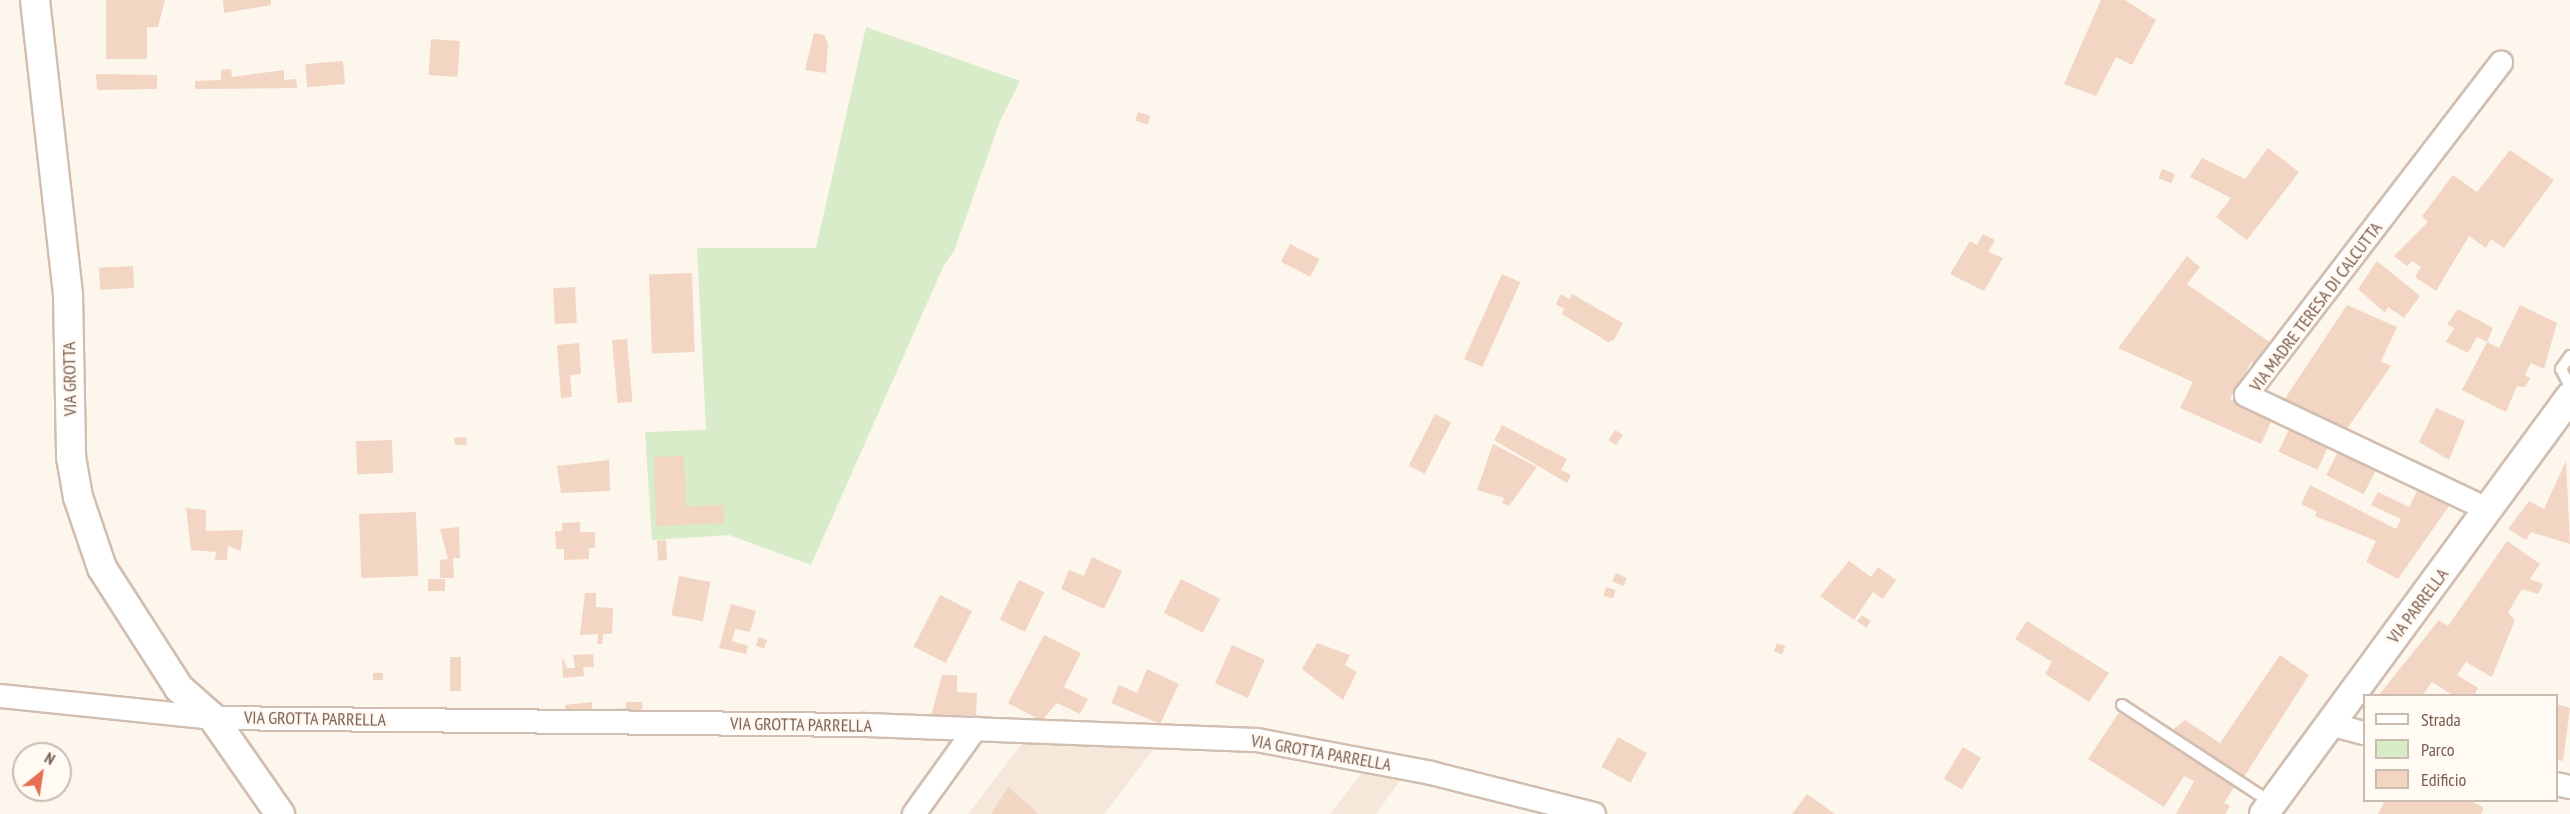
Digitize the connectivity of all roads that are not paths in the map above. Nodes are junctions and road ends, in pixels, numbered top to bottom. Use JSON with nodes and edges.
{"nodes":[{"id":1,"x":35,"y":0,"type":"edge"},
{"id":2,"x":2501,"y":63,"type":"dead end"},
{"id":3,"x":2570,"y":356,"type":"edge"},
{"id":4,"x":2570,"y":387,"type":"edge"},
{"id":5,"x":2570,"y":397,"type":"edge"},
{"id":6,"x":2489,"y":510,"type":"junction"},
{"id":7,"x":0,"y":696,"type":"edge"},
{"id":8,"x":2122,"y":705,"type":"dead end"},
{"id":9,"x":213,"y":718,"type":"junction"},
{"id":10,"x":2330,"y":724,"type":"junction"},
{"id":11,"x":975,"y":729,"type":"junction"},
{"id":12,"x":2363,"y":733,"type":"edge"},
{"id":13,"x":2268,"y":808,"type":"edge"},
{"id":14,"x":280,"y":814,"type":"edge"},
{"id":15,"x":914,"y":814,"type":"edge"},
{"id":16,"x":1594,"y":814,"type":"edge"}],
"edges":[{"from":1,"to":9,"type":"street","name":"VIA GROTTA"},
{"from":2,"to":6,"type":"street","name":"VIA MADRE TERESA DI CALCUTTA"},
{"from":3,"to":4,"type":"lane"},
{"from":5,"to":6,"type":"street","name":"VIA PARRELLA"},
{"from":6,"to":10,"type":"street","name":"VIA PARRELLA"},
{"from":7,"to":9,"type":"street","name":"VIA GROTTA PARRELLA"},
{"from":8,"to":13,"type":"lane"},
{"from":9,"to":11,"type":"street","name":"VIA GROTTA PARRELLA"},
{"from":9,"to":14,"type":"street","name":"VIA GROTTA"},
{"from":10,"to":12,"type":"street"},
{"from":10,"to":13,"type":"street","name":"VIA PARRELLA"},
{"from":11,"to":15,"type":"street"},
{"from":11,"to":16,"type":"street","name":"VIA GROTTA PARRELLA"}]}
